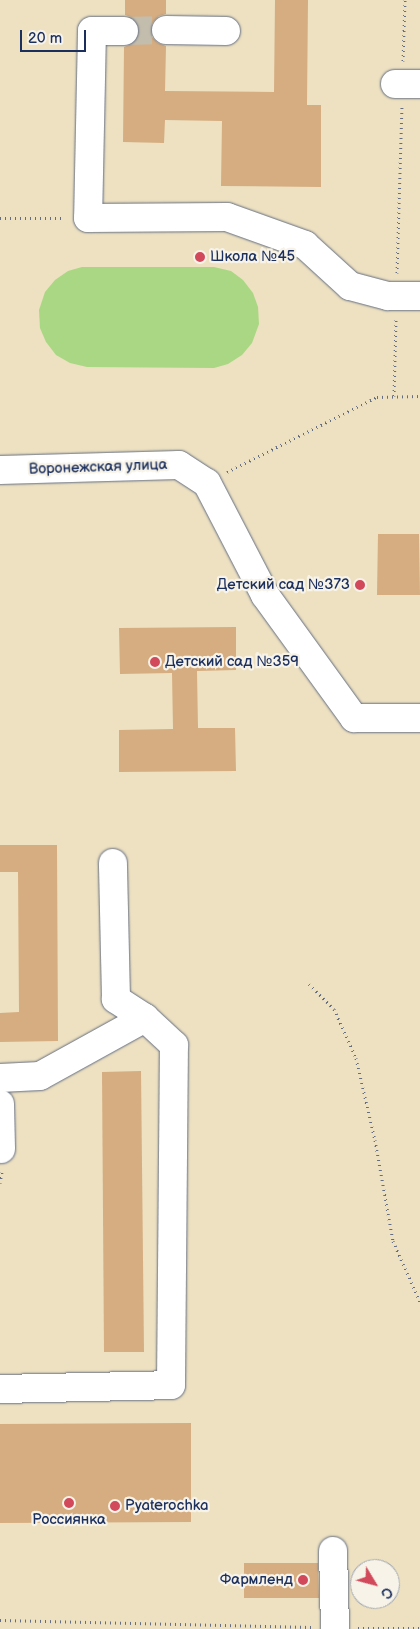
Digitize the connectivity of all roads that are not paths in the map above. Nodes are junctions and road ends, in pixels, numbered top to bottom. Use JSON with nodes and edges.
{"nodes":[{"id":1,"x":166,"y":30,"type":"tunnel mouth"},
{"id":2,"x":124,"y":31,"type":"tunnel mouth"},
{"id":3,"x":226,"y":31,"type":"dead end"},
{"id":4,"x":408,"y":296,"type":"edge"},
{"id":5,"x":0,"y":470,"type":"edge"},
{"id":6,"x":420,"y":718,"type":"edge"},
{"id":7,"x":112,"y":863,"type":"dead end"},
{"id":8,"x":145,"y":1018,"type":"junction"},
{"id":9,"x":0,"y":1078,"type":"edge"},
{"id":10,"x":0,"y":1104,"type":"edge"},
{"id":11,"x":1,"y":1149,"type":"dead end"},
{"id":12,"x":0,"y":1389,"type":"edge"},
{"id":13,"x":333,"y":1551,"type":"dead end"},
{"id":14,"x":335,"y":1628,"type":"edge"}],
"edges":[{"from":1,"to":3,"type":"street"},
{"from":2,"to":4,"type":"street"},
{"from":5,"to":6,"type":"street","name":"Воронежская улица"},
{"from":7,"to":8,"type":"street"},
{"from":8,"to":9,"type":"street"},
{"from":8,"to":12,"type":"street"},
{"from":10,"to":11,"type":"street"},
{"from":13,"to":14,"type":"street"}]}
